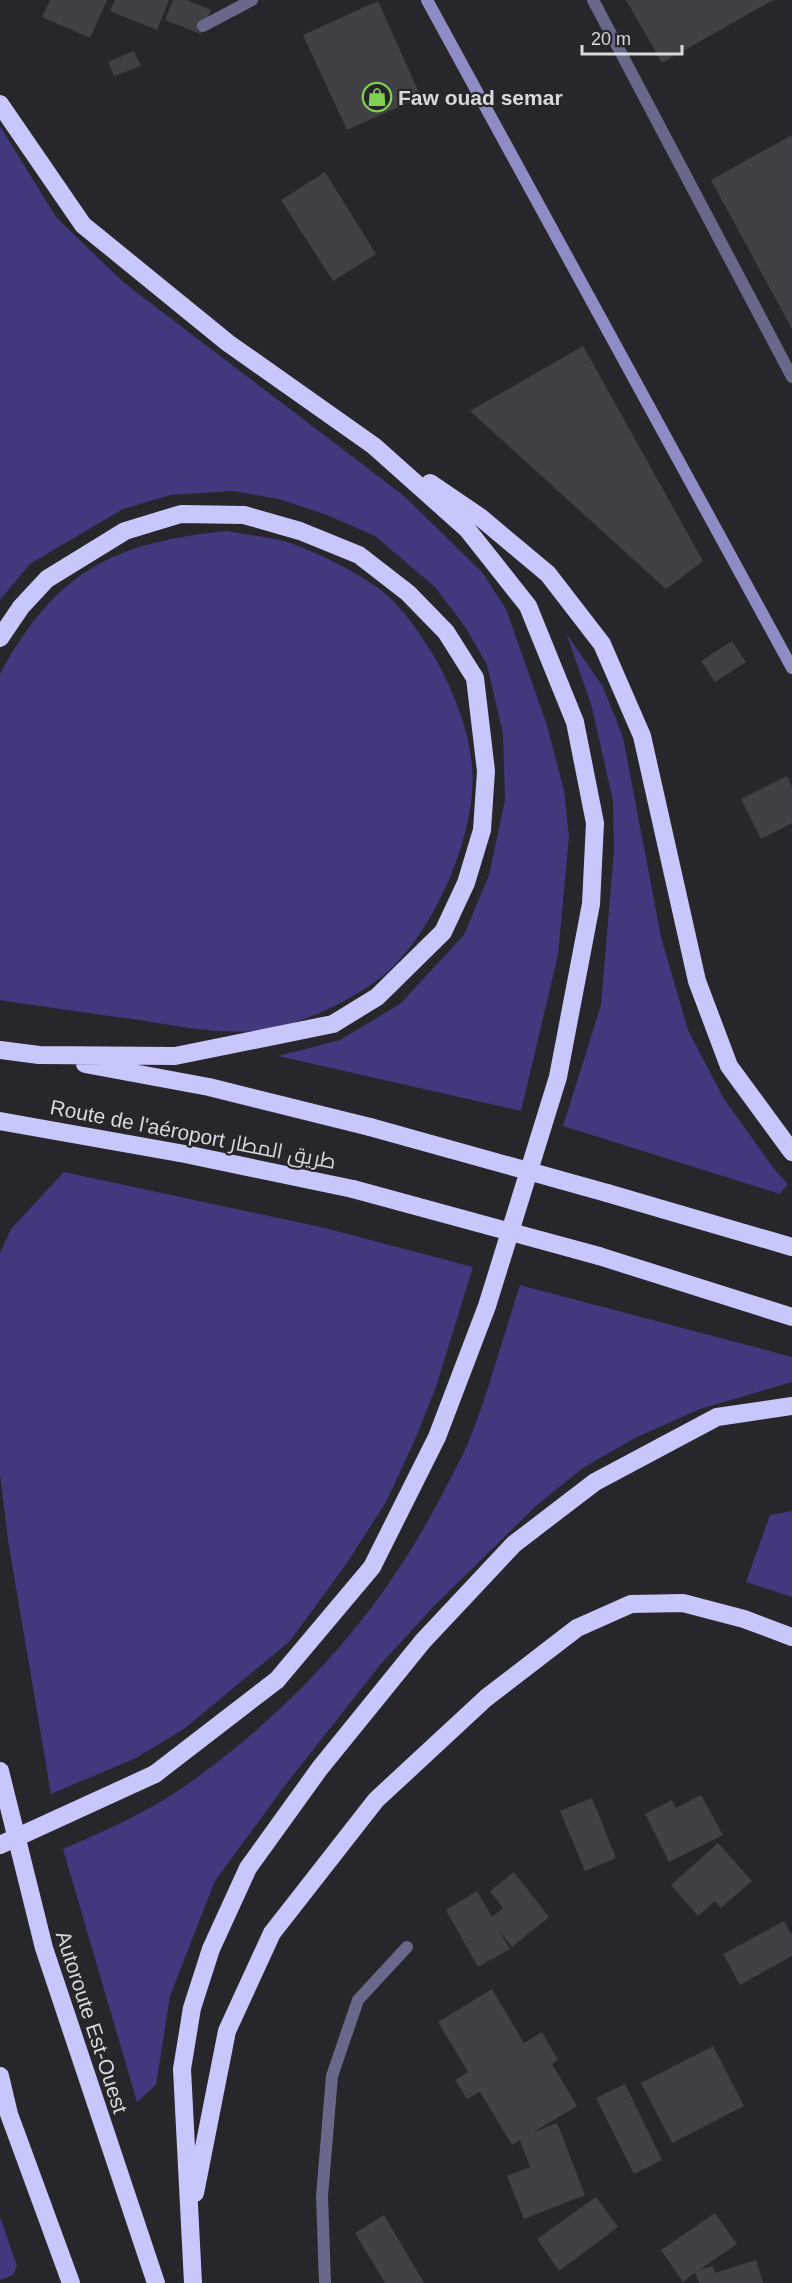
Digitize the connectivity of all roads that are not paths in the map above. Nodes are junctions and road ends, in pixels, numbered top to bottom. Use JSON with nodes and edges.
{"nodes":[{"id":1,"x":252,"y":0,"type":"edge"},
{"id":2,"x":427,"y":0,"type":"edge"},
{"id":3,"x":593,"y":0,"type":"edge"},
{"id":4,"x":203,"y":26,"type":"dead end"},
{"id":5,"x":0,"y":104,"type":"edge"},
{"id":6,"x":792,"y":377,"type":"edge"},
{"id":7,"x":374,"y":446,"type":"junction"},
{"id":8,"x":0,"y":638,"type":"edge"},
{"id":9,"x":792,"y":668,"type":"edge"},
{"id":10,"x":0,"y":1050,"type":"edge"},
{"id":11,"x":39,"y":1055,"type":"junction"},
{"id":12,"x":0,"y":1121,"type":"edge"},
{"id":13,"x":792,"y":1152,"type":"edge"},
{"id":14,"x":792,"y":1246,"type":"edge"},
{"id":15,"x":792,"y":1317,"type":"edge"},
{"id":16,"x":792,"y":1406,"type":"edge"},
{"id":17,"x":792,"y":1637,"type":"edge"},
{"id":18,"x":0,"y":1771,"type":"edge"},
{"id":19,"x":0,"y":1845,"type":"edge"},
{"id":20,"x":407,"y":1947,"type":"dead end"},
{"id":21,"x":0,"y":2076,"type":"edge"},
{"id":22,"x":189,"y":2222,"type":"junction"},
{"id":23,"x":71,"y":2283,"type":"edge"},
{"id":24,"x":156,"y":2283,"type":"edge"},
{"id":25,"x":192,"y":2283,"type":"edge"},
{"id":26,"x":325,"y":2283,"type":"edge"}],
"edges":[{"from":1,"to":4,"type":"street"},
{"from":2,"to":9,"type":"main road"},
{"from":3,"to":6,"type":"street"},
{"from":5,"to":7,"type":"highway"},
{"from":7,"to":13,"type":"highway"},
{"from":7,"to":19,"type":"highway","bridge":true},
{"from":8,"to":11,"type":"highway"},
{"from":10,"to":11,"type":"highway"},
{"from":11,"to":14,"type":"highway","name":"Route de l'aéroport طريق المطار","bridge":true},
{"from":12,"to":15,"type":"highway","name":"Route de l'aéroport طريق المطار","bridge":true},
{"from":16,"to":22,"type":"highway"},
{"from":17,"to":22,"type":"highway"},
{"from":18,"to":24,"type":"highway","name":"Autoroute Est-Ouest"},
{"from":20,"to":26,"type":"street"},
{"from":21,"to":23,"type":"highway"},
{"from":22,"to":25,"type":"highway"}]}
